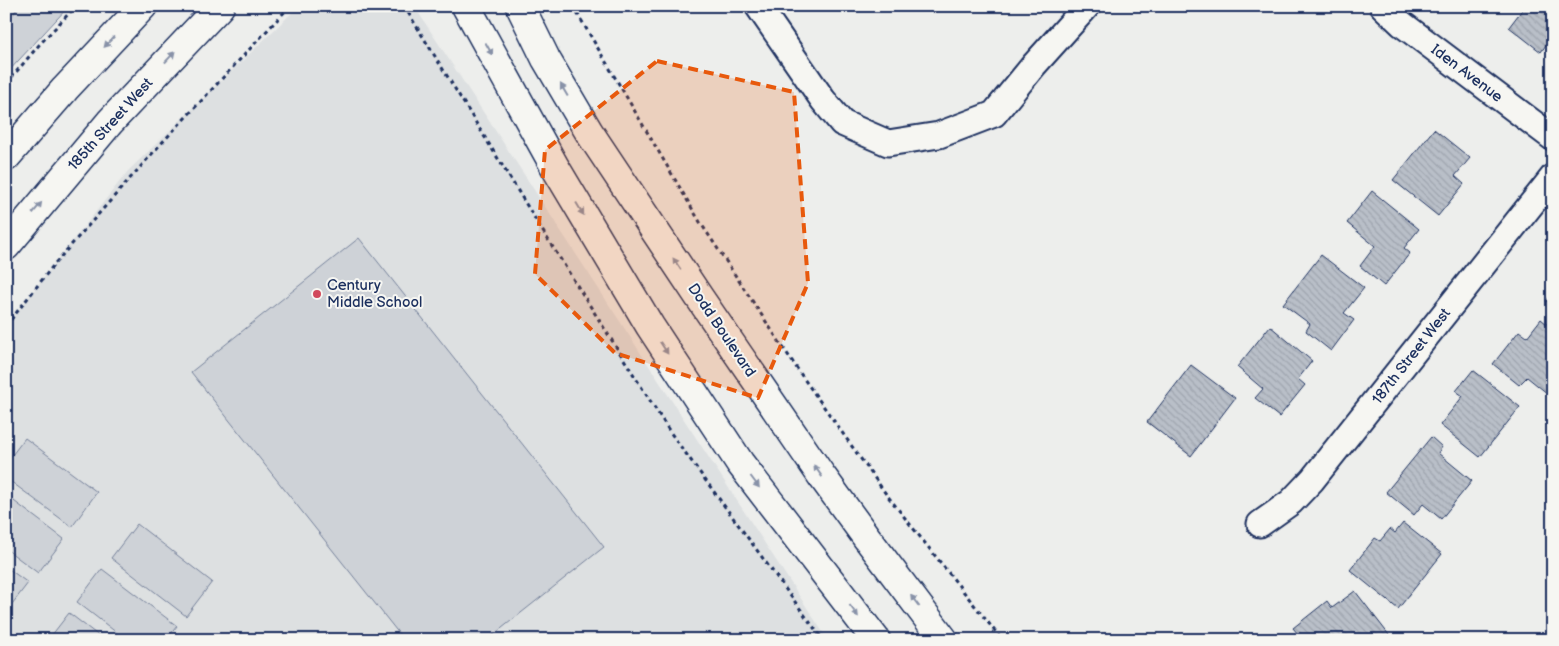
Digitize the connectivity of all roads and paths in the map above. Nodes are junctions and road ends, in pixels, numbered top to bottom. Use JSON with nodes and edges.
{"nodes":[{"id":1,"x":76,"y":6,"type":"edge"},
{"id":2,"x":143,"y":6,"type":"edge"},
{"id":3,"x":220,"y":6,"type":"edge"},
{"id":4,"x":290,"y":6,"type":"edge"},
{"id":5,"x":404,"y":6,"type":"edge"},
{"id":6,"x":466,"y":6,"type":"edge"},
{"id":7,"x":520,"y":6,"type":"edge"},
{"id":8,"x":573,"y":6,"type":"edge"},
{"id":9,"x":758,"y":6,"type":"edge"},
{"id":10,"x":1087,"y":6,"type":"edge"},
{"id":11,"x":1383,"y":6,"type":"edge"},
{"id":12,"x":6,"y":84,"type":"edge"},
{"id":13,"x":1553,"y":138,"type":"edge"},
{"id":14,"x":6,"y":157,"type":"edge"},
{"id":15,"x":1553,"y":177,"type":"edge"},
{"id":16,"x":6,"y":246,"type":"edge"},
{"id":17,"x":6,"y":326,"type":"edge"},
{"id":18,"x":1260,"y":524,"type":"dead end"},
{"id":19,"x":824,"y":640,"type":"edge"},
{"id":20,"x":876,"y":640,"type":"edge"},
{"id":21,"x":944,"y":640,"type":"edge"},
{"id":22,"x":1002,"y":640,"type":"edge"}],
"edges":[{"from":1,"to":12,"type":"path"},
{"from":2,"to":14,"type":"main road","one_way":true},
{"from":16,"to":3,"type":"main road","name":"185th Street West","one_way":true},
{"from":4,"to":17,"type":"path"},
{"from":5,"to":19,"type":"path"},
{"from":6,"to":20,"type":"main road","one_way":true},
{"from":21,"to":7,"type":"main road","name":"Dodd Boulevard","one_way":true},
{"from":8,"to":22,"type":"path"},
{"from":9,"to":10,"type":"street"},
{"from":11,"to":13,"type":"street","name":"Iden Avenue"},
{"from":15,"to":18,"type":"street","name":"187th Street West"}]}
